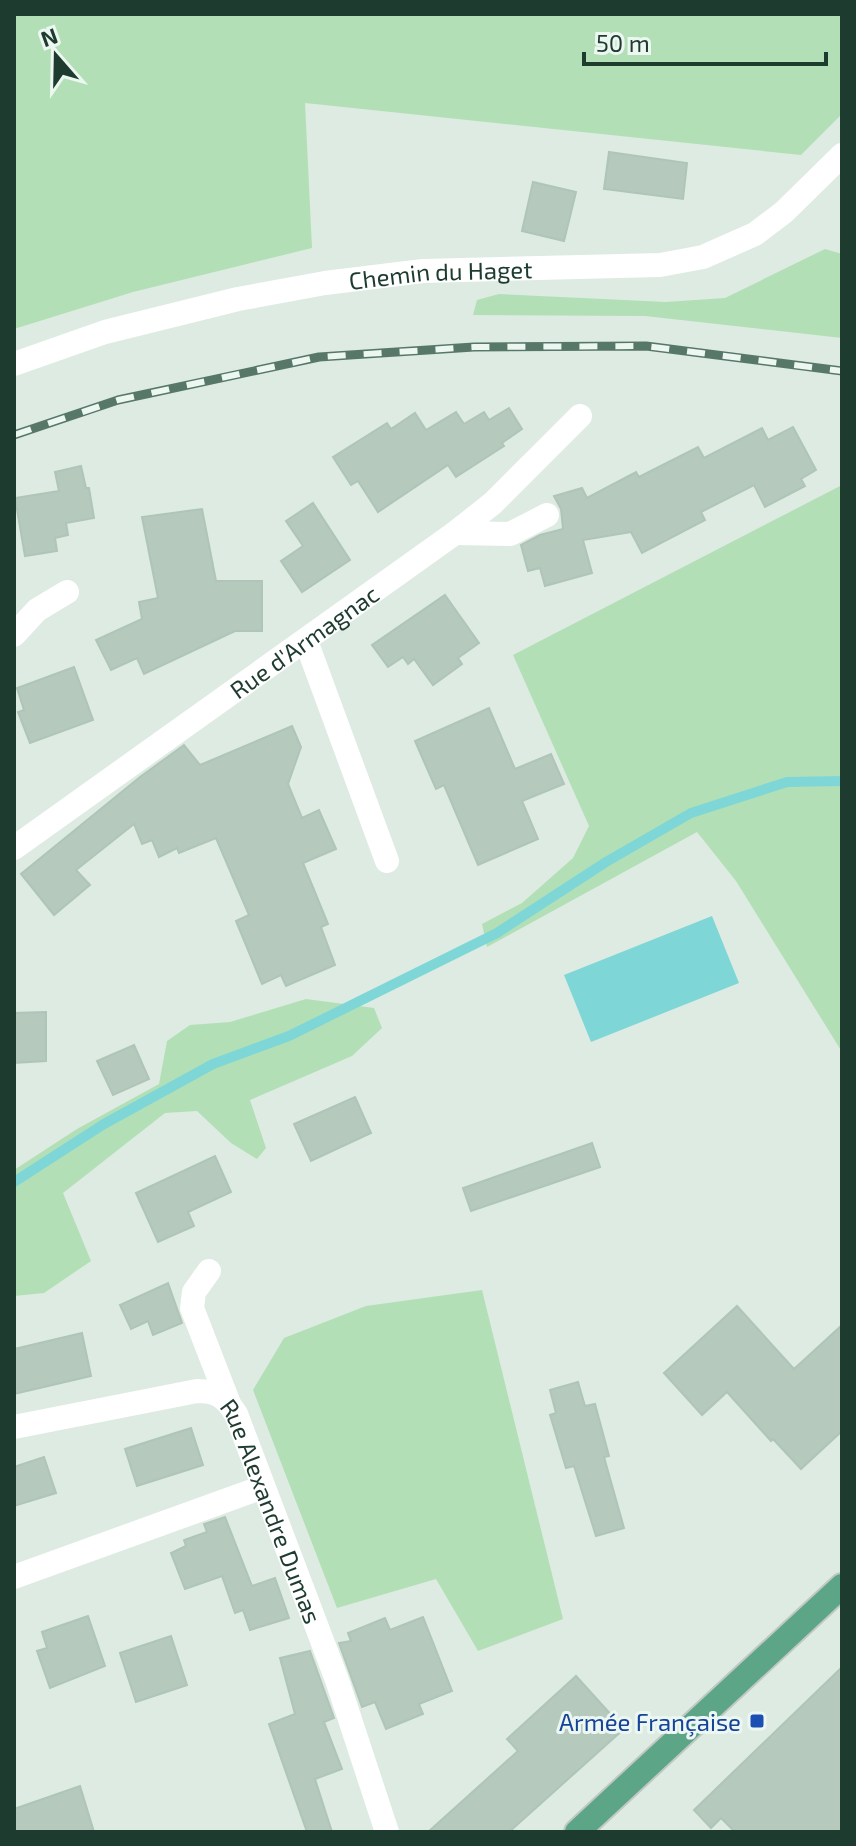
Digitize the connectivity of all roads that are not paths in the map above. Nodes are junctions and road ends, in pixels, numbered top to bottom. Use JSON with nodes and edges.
{"nodes":[{"id":1,"x":842,"y":155,"type":"edge"},
{"id":2,"x":14,"y":364,"type":"edge"},
{"id":3,"x":580,"y":416,"type":"dead end"},
{"id":4,"x":547,"y":515,"type":"dead end"},
{"id":5,"x":455,"y":533,"type":"junction"},
{"id":6,"x":67,"y":592,"type":"dead end"},
{"id":7,"x":14,"y":635,"type":"edge"},
{"id":8,"x":306,"y":641,"type":"junction"},
{"id":9,"x":14,"y":848,"type":"edge"},
{"id":10,"x":387,"y":861,"type":"dead end"},
{"id":11,"x":209,"y":1271,"type":"dead end"},
{"id":12,"x":228,"y":1401,"type":"junction"},
{"id":13,"x":14,"y":1427,"type":"edge"},
{"id":14,"x":263,"y":1487,"type":"junction"},
{"id":15,"x":14,"y":1577,"type":"edge"},
{"id":16,"x":842,"y":1586,"type":"edge"},
{"id":17,"x":387,"y":1832,"type":"edge"},
{"id":18,"x":577,"y":1832,"type":"edge"}],
"edges":[{"from":1,"to":2,"type":"street","name":"Chemin du Haget"},
{"from":3,"to":5,"type":"street","name":"Rue d'Armagnac"},
{"from":4,"to":5,"type":"street"},
{"from":5,"to":8,"type":"street","name":"Rue d'Armagnac"},
{"from":6,"to":7,"type":"street"},
{"from":8,"to":9,"type":"street","name":"Rue d'Armagnac"},
{"from":8,"to":10,"type":"street"},
{"from":11,"to":12,"type":"street"},
{"from":12,"to":13,"type":"street","name":"Rue Alexandre Dumas"},
{"from":12,"to":14,"type":"street","name":"Rue Alexandre Dumas"},
{"from":14,"to":15,"type":"street"},
{"from":14,"to":17,"type":"street","name":"Rue Alexandre Dumas"},
{"from":16,"to":18,"type":"main road"}]}
